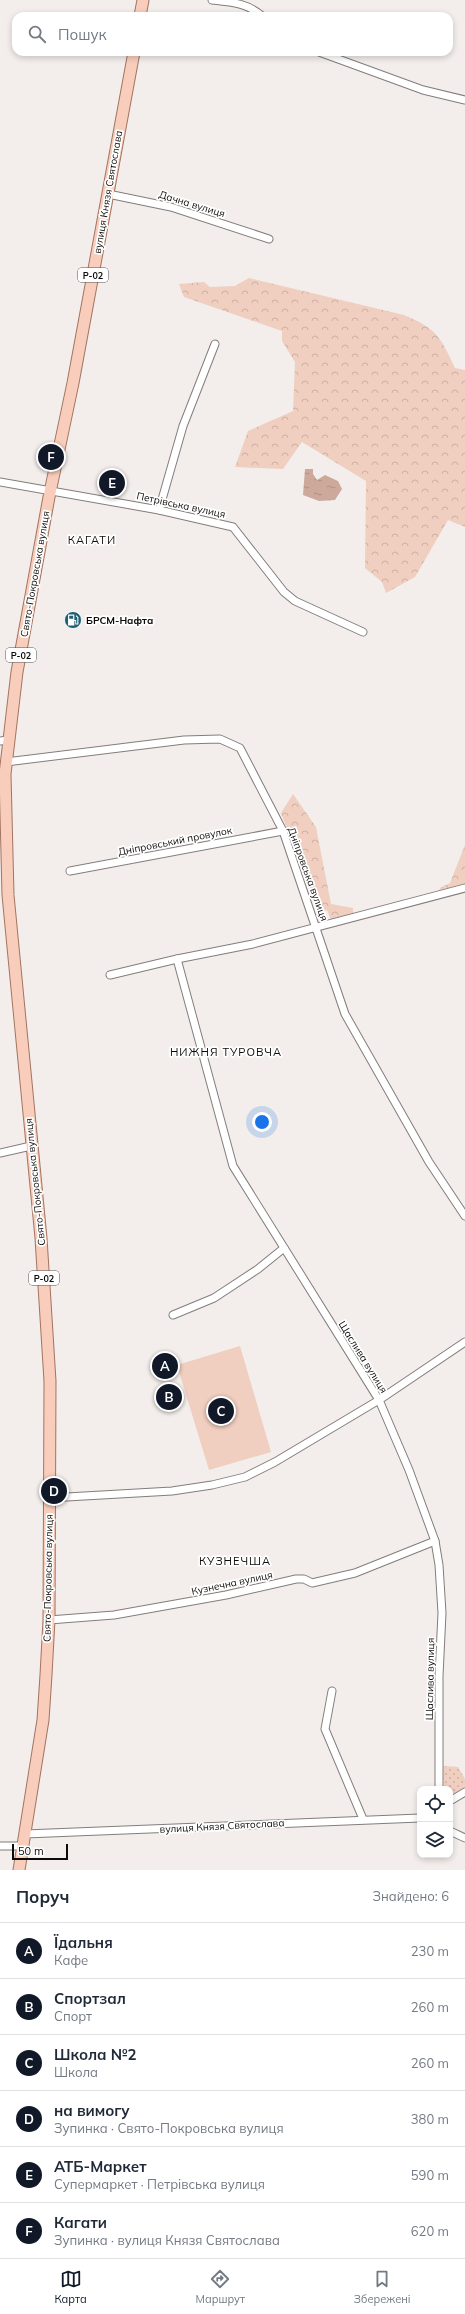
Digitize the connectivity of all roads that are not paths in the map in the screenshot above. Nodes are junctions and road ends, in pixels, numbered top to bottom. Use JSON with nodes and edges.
{"nodes":[{"id":1,"x":143,"y":0,"type":"edge"},
{"id":2,"x":212,"y":0,"type":"edge"},
{"id":3,"x":141,"y":12,"type":"edge"},
{"id":4,"x":257,"y":12,"type":"edge"},
{"id":5,"x":133,"y":56,"type":"edge"},
{"id":6,"x":329,"y":56,"type":"edge"},
{"id":7,"x":465,"y":100,"type":"edge"},
{"id":8,"x":108,"y":194,"type":"junction"},
{"id":9,"x":269,"y":239,"type":"dead end"},
{"id":10,"x":215,"y":344,"type":"dead end"},
{"id":11,"x":0,"y":482,"type":"edge"},
{"id":12,"x":50,"y":494,"type":"junction"},
{"id":13,"x":159,"y":510,"type":"junction"},
{"id":14,"x":363,"y":632,"type":"dead end"},
{"id":15,"x":4,"y":740,"type":"edge"},
{"id":16,"x":6,"y":762,"type":"junction"},
{"id":17,"x":283,"y":831,"type":"junction"},
{"id":18,"x":70,"y":871,"type":"dead end"},
{"id":19,"x":465,"y":888,"type":"edge"},
{"id":20,"x":317,"y":927,"type":"junction"},
{"id":21,"x":177,"y":959,"type":"junction"},
{"id":22,"x":110,"y":975,"type":"dead end"},
{"id":23,"x":31,"y":1146,"type":"junction"},
{"id":24,"x":0,"y":1153,"type":"edge"},
{"id":25,"x":465,"y":1216,"type":"edge"},
{"id":26,"x":284,"y":1248,"type":"junction"},
{"id":27,"x":173,"y":1315,"type":"dead end"},
{"id":28,"x":465,"y":1342,"type":"edge"},
{"id":29,"x":378,"y":1400,"type":"junction"},
{"id":30,"x":49,"y":1498,"type":"junction"},
{"id":31,"x":435,"y":1541,"type":"junction"},
{"id":32,"x":48,"y":1620,"type":"junction"},
{"id":33,"x":332,"y":1691,"type":"dead end"},
{"id":34,"x":439,"y":1786,"type":"edge"},
{"id":35,"x":465,"y":1792,"type":"edge"},
{"id":36,"x":453,"y":1799,"type":"edge"},
{"id":37,"x":417,"y":1818,"type":"edge"},
{"id":38,"x":363,"y":1819,"type":"junction"},
{"id":39,"x":453,"y":1832,"type":"edge"},
{"id":40,"x":25,"y":1834,"type":"junction"},
{"id":41,"x":465,"y":1838,"type":"edge"},
{"id":42,"x":0,"y":1846,"type":"edge"},
{"id":43,"x":22,"y":1846,"type":"junction"},
{"id":44,"x":19,"y":1870,"type":"edge"}],
"edges":[{"from":1,"to":3,"type":"main road"},
{"from":2,"to":4,"type":"street"},
{"from":5,"to":8,"type":"main road","name":"вулиця Князя Святослава","number":"Р-02"},
{"from":6,"to":7,"type":"street"},
{"from":8,"to":9,"type":"street","name":"Дачна вулиця"},
{"from":8,"to":12,"type":"main road","name":"вулиця Князя Святослава","number":"Р-02"},
{"from":10,"to":13,"type":"street"},
{"from":11,"to":12,"type":"street","name":"Петрівська вулиця"},
{"from":12,"to":13,"type":"street","name":"Петрівська вулиця"},
{"from":12,"to":15,"type":"main road","name":"Свято-Покровська вулиця","number":"Р-02"},
{"from":13,"to":14,"type":"street","name":"Петрівська вулиця"},
{"from":15,"to":16,"type":"main road","name":"Свято-Покровська вулиця","number":"Р-02"},
{"from":16,"to":17,"type":"street","name":"Дніпровська вулиця"},
{"from":16,"to":23,"type":"main road","name":"Свято-Покровська вулиця","number":"Р-02"},
{"from":17,"to":18,"type":"street","name":"Дніпровський провулок"},
{"from":17,"to":20,"type":"street","name":"Дніпровська вулиця"},
{"from":19,"to":20,"type":"street"},
{"from":20,"to":21,"type":"street"},
{"from":20,"to":25,"type":"street","name":"Дніпровська вулиця"},
{"from":21,"to":22,"type":"street"},
{"from":21,"to":26,"type":"street","name":"Щаслива вулиця"},
{"from":23,"to":24,"type":"street"},
{"from":23,"to":30,"type":"main road","name":"Свято-Покровська вулиця","number":"Р-02"},
{"from":26,"to":27,"type":"street"},
{"from":26,"to":29,"type":"street","name":"Щаслива вулиця"},
{"from":28,"to":29,"type":"street"},
{"from":29,"to":30,"type":"street"},
{"from":29,"to":31,"type":"street","name":"Щаслива вулиця"},
{"from":30,"to":32,"type":"main road","name":"Свято-Покровська вулиця","number":"Р-02"},
{"from":31,"to":32,"type":"street","name":"Кузнечна вулиця"},
{"from":31,"to":34,"type":"street","name":"Щаслива вулиця"},
{"from":32,"to":40,"type":"main road","name":"Свято-Покровська вулиця","number":"Р-02"},
{"from":33,"to":38,"type":"street"},
{"from":35,"to":36,"type":"street"},
{"from":37,"to":38,"type":"street","name":"вулиця Князя Святослава"},
{"from":38,"to":40,"type":"street","name":"вулиця Князя Святослава"},
{"from":39,"to":41,"type":"street"},
{"from":40,"to":43,"type":"main road","name":"Свято-Покровська вулиця","number":"Р-02"},
{"from":42,"to":43,"type":"street"},
{"from":43,"to":44,"type":"main road","name":"Свято-Покровська вулиця","number":"Р-02"}]}
